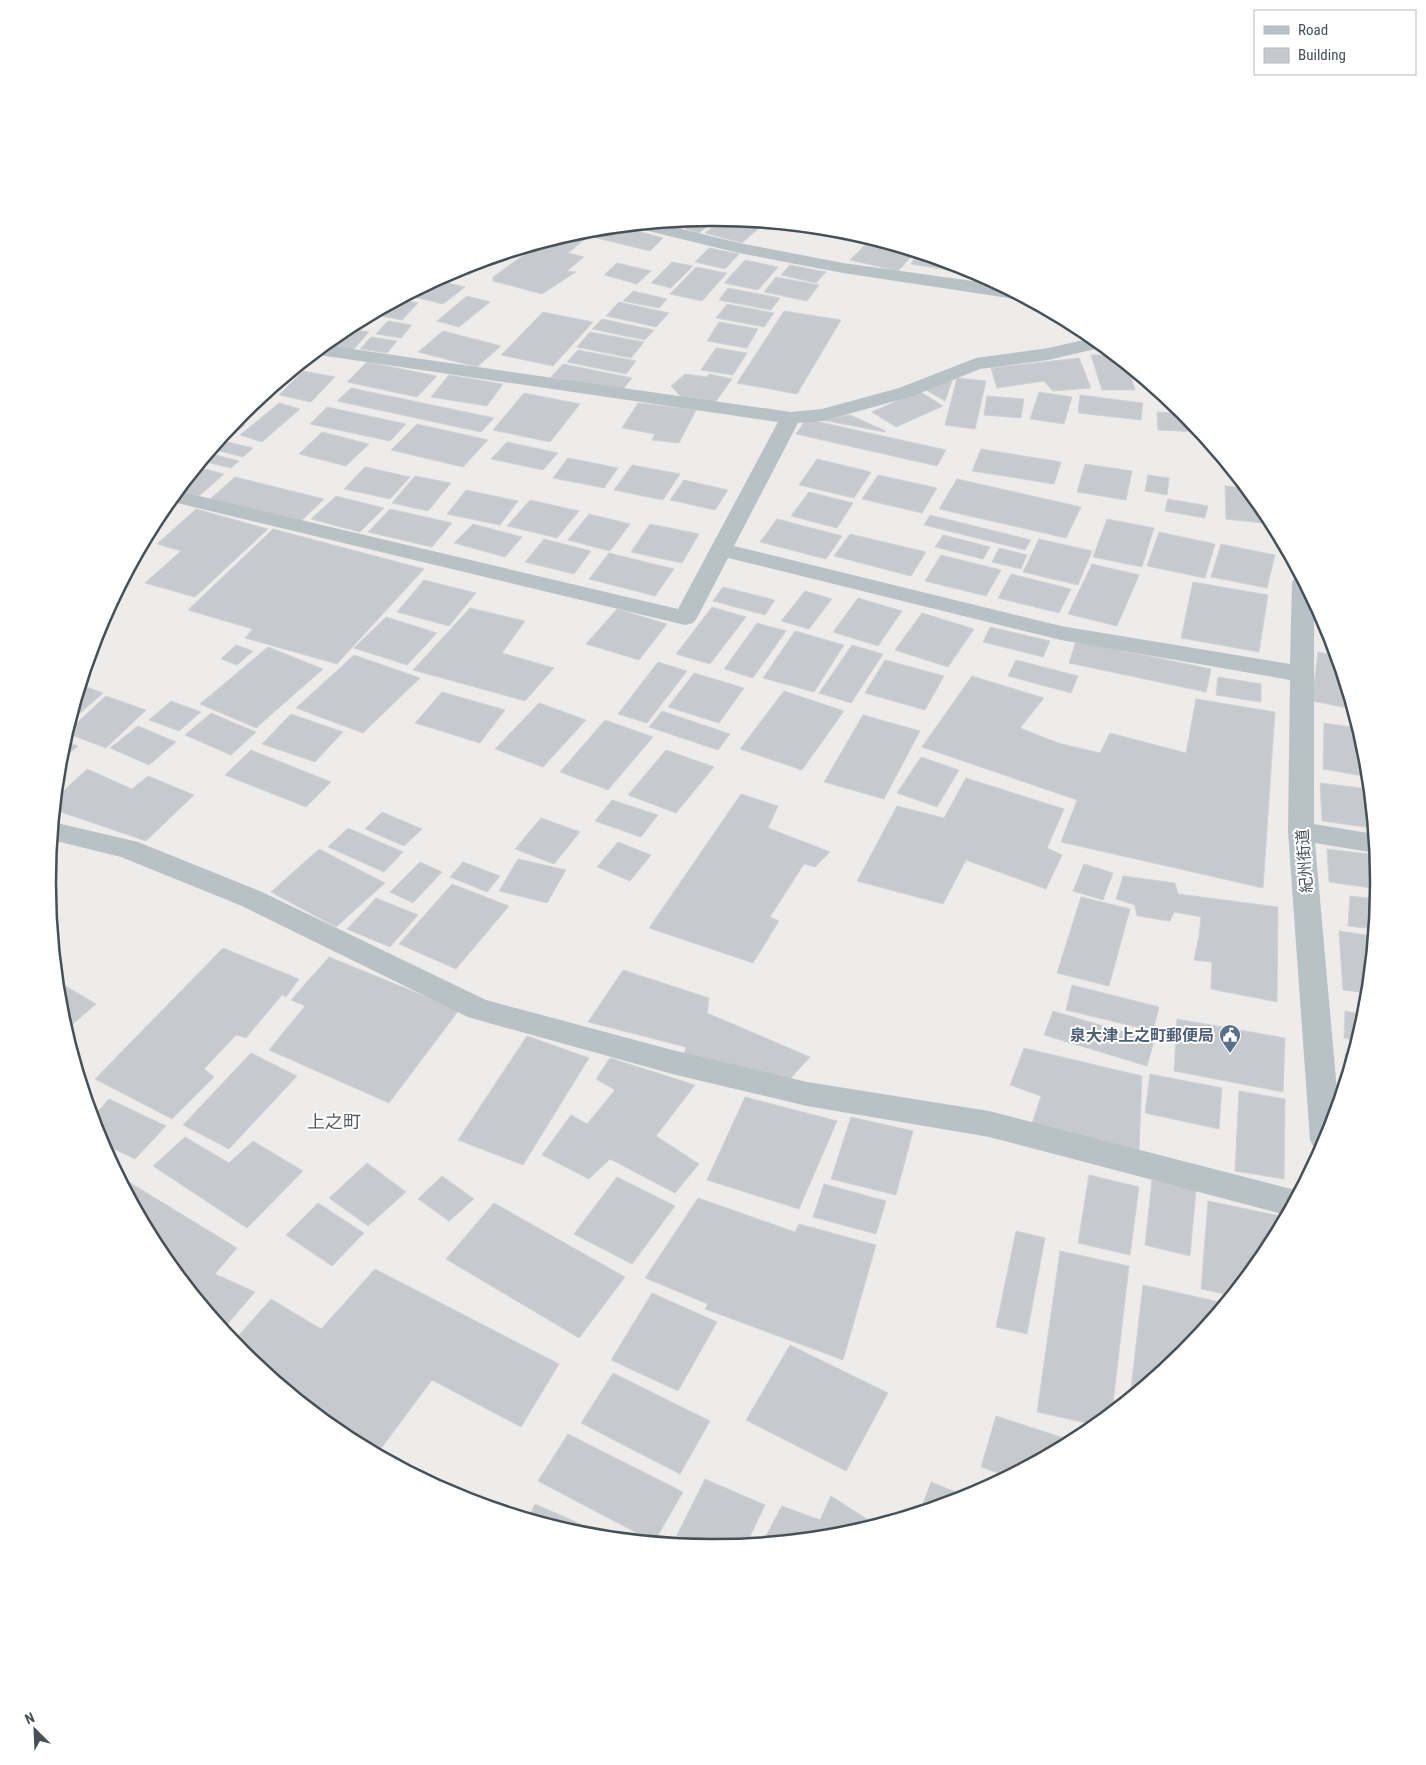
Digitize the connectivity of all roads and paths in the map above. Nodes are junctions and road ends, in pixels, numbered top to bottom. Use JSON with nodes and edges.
{"nodes":[{"id":1,"x":658,"y":228,"type":"edge"},
{"id":2,"x":997,"y":290,"type":"edge"},
{"id":3,"x":1090,"y":344,"type":"edge"},
{"id":4,"x":327,"y":351,"type":"edge"},
{"id":5,"x":791,"y":418,"type":"junction"},
{"id":6,"x":181,"y":498,"type":"edge"},
{"id":7,"x":721,"y":550,"type":"junction"},
{"id":8,"x":1303,"y":594,"type":"edge"},
{"id":9,"x":1303,"y":674,"type":"junction"},
{"id":10,"x":59,"y":832,"type":"edge"},
{"id":11,"x":1301,"y":832,"type":"junction"},
{"id":12,"x":1368,"y":843,"type":"edge"},
{"id":13,"x":1325,"y":1122,"type":"edge"},
{"id":14,"x":1287,"y":1201,"type":"edge"}],
"edges":[{"from":1,"to":2,"type":"street"},
{"from":3,"to":5,"type":"street"},
{"from":4,"to":5,"type":"street"},
{"from":5,"to":7,"type":"street"},
{"from":6,"to":7,"type":"street"},
{"from":7,"to":9,"type":"street"},
{"from":8,"to":9,"type":"street","name":"紀州街道"},
{"from":9,"to":11,"type":"street","name":"紀州街道"},
{"from":10,"to":14,"type":"street"},
{"from":11,"to":12,"type":"street"},
{"from":11,"to":13,"type":"street","name":"紀州街道"}]}
